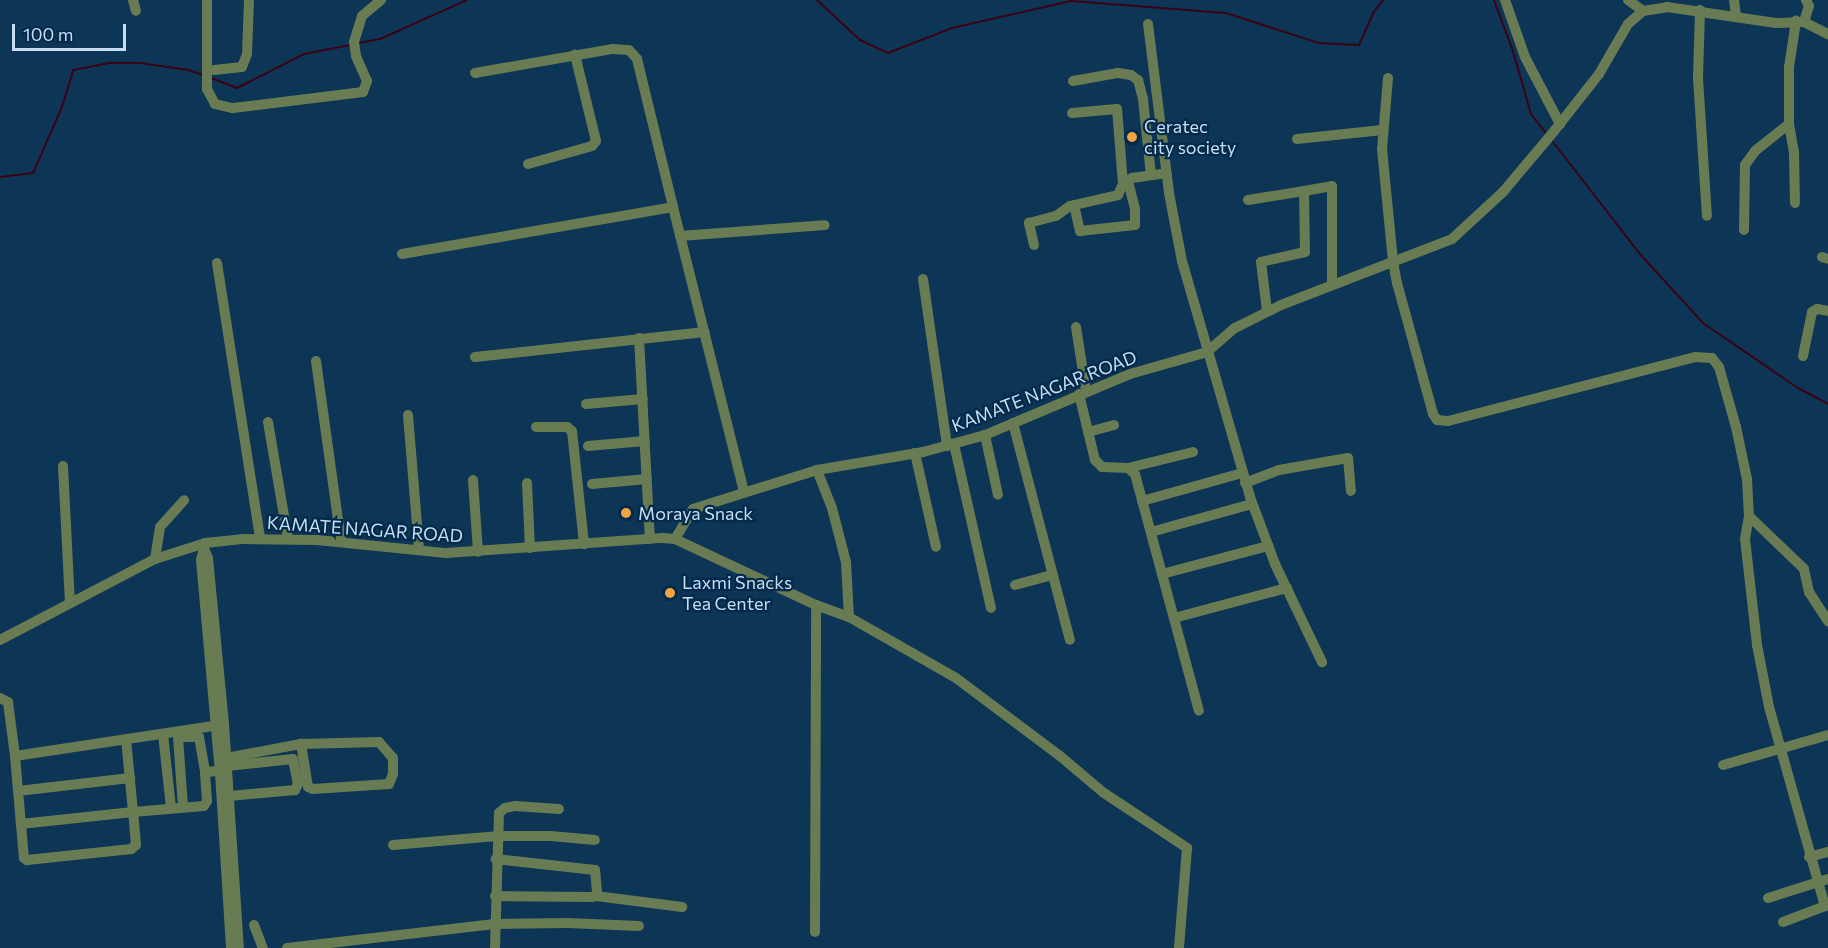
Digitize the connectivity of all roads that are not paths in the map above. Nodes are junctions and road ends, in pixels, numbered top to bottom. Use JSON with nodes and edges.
{"nodes":[{"id":1,"x":207,"y":0,"type":"edge"},
{"id":2,"x":249,"y":0,"type":"edge"},
{"id":3,"x":381,"y":0,"type":"edge"},
{"id":4,"x":1505,"y":0,"type":"edge"},
{"id":5,"x":1628,"y":0,"type":"edge"},
{"id":6,"x":1734,"y":0,"type":"edge"},
{"id":7,"x":1806,"y":0,"type":"edge"},
{"id":8,"x":1700,"y":10,"type":"junction"},
{"id":9,"x":1643,"y":11,"type":"junction"},
{"id":10,"x":1736,"y":16,"type":"junction"},
{"id":11,"x":1800,"y":21,"type":"junction"},
{"id":12,"x":1828,"y":23,"type":"edge"},
{"id":13,"x":1148,"y":24,"type":"dead end"},
{"id":14,"x":1817,"y":27,"type":"junction"},
{"id":15,"x":1828,"y":34,"type":"edge"},
{"id":16,"x":575,"y":55,"type":"junction"},
{"id":17,"x":475,"y":73,"type":"dead end"},
{"id":18,"x":209,"y":75,"type":"junction"},
{"id":19,"x":1388,"y":78,"type":"dead end"},
{"id":20,"x":1073,"y":81,"type":"dead end"},
{"id":21,"x":1072,"y":113,"type":"dead end"},
{"id":22,"x":1560,"y":124,"type":"junction"},
{"id":23,"x":1789,"y":124,"type":"junction"},
{"id":24,"x":1383,"y":130,"type":"junction"},
{"id":25,"x":1296,"y":140,"type":"dead end"},
{"id":26,"x":528,"y":164,"type":"dead end"},
{"id":27,"x":1167,"y":173,"type":"junction"},
{"id":28,"x":1151,"y":176,"type":"junction"},
{"id":29,"x":1126,"y":182,"type":"junction"},
{"id":30,"x":1304,"y":191,"type":"junction"},
{"id":31,"x":1248,"y":200,"type":"dead end"},
{"id":32,"x":1795,"y":203,"type":"dead end"},
{"id":33,"x":1074,"y":205,"type":"junction"},
{"id":34,"x":673,"y":207,"type":"junction"},
{"id":35,"x":1707,"y":216,"type":"dead end"},
{"id":36,"x":825,"y":225,"type":"dead end"},
{"id":37,"x":1744,"y":230,"type":"dead end"},
{"id":38,"x":680,"y":236,"type":"junction"},
{"id":39,"x":1034,"y":245,"type":"dead end"},
{"id":40,"x":402,"y":254,"type":"dead end"},
{"id":41,"x":1393,"y":261,"type":"junction"},
{"id":42,"x":217,"y":263,"type":"dead end"},
{"id":43,"x":923,"y":279,"type":"dead end"},
{"id":44,"x":1332,"y":284,"type":"junction"},
{"id":45,"x":1267,"y":311,"type":"junction"},
{"id":46,"x":1828,"y":311,"type":"edge"},
{"id":47,"x":1076,"y":327,"type":"dead end"},
{"id":48,"x":705,"y":332,"type":"junction"},
{"id":49,"x":639,"y":338,"type":"junction"},
{"id":50,"x":1207,"y":352,"type":"junction"},
{"id":51,"x":474,"y":357,"type":"dead end"},
{"id":52,"x":1803,"y":357,"type":"dead end"},
{"id":53,"x":316,"y":361,"type":"dead end"},
{"id":54,"x":1083,"y":392,"type":"junction"},
{"id":55,"x":643,"y":399,"type":"junction"},
{"id":56,"x":586,"y":404,"type":"dead end"},
{"id":57,"x":408,"y":415,"type":"dead end"},
{"id":58,"x":268,"y":422,"type":"dead end"},
{"id":59,"x":1012,"y":423,"type":"junction"},
{"id":60,"x":1114,"y":425,"type":"dead end"},
{"id":61,"x":536,"y":427,"type":"dead end"},
{"id":62,"x":1088,"y":432,"type":"junction"},
{"id":63,"x":985,"y":435,"type":"junction"},
{"id":64,"x":645,"y":441,"type":"junction"},
{"id":65,"x":950,"y":445,"type":"junction"},
{"id":66,"x":588,"y":446,"type":"dead end"},
{"id":67,"x":1193,"y":452,"type":"dead end"},
{"id":68,"x":915,"y":453,"type":"junction"},
{"id":69,"x":63,"y":466,"type":"dead end"},
{"id":70,"x":1128,"y":468,"type":"junction"},
{"id":71,"x":817,"y":470,"type":"junction"},
{"id":72,"x":1244,"y":478,"type":"junction"},
{"id":73,"x":647,"y":479,"type":"junction"},
{"id":74,"x":473,"y":480,"type":"dead end"},
{"id":75,"x":527,"y":483,"type":"dead end"},
{"id":76,"x":592,"y":484,"type":"dead end"},
{"id":77,"x":1352,"y":491,"type":"dead end"},
{"id":78,"x":744,"y":492,"type":"junction"},
{"id":79,"x":998,"y":495,"type":"dead end"},
{"id":80,"x":184,"y":500,"type":"dead end"},
{"id":81,"x":1142,"y":501,"type":"junction"},
{"id":82,"x":1252,"y":504,"type":"junction"},
{"id":83,"x":1749,"y":516,"type":"junction"},
{"id":84,"x":1151,"y":532,"type":"junction"},
{"id":85,"x":260,"y":539,"type":"junction"},
{"id":86,"x":288,"y":539,"type":"junction"},
{"id":87,"x":650,"y":539,"type":"junction"},
{"id":88,"x":675,"y":539,"type":"junction"},
{"id":89,"x":341,"y":542,"type":"junction"},
{"id":90,"x":584,"y":544,"type":"junction"},
{"id":91,"x":1268,"y":546,"type":"junction"},
{"id":92,"x":205,"y":547,"type":"junction"},
{"id":93,"x":936,"y":547,"type":"dead end"},
{"id":94,"x":530,"y":548,"type":"junction"},
{"id":95,"x":419,"y":550,"type":"junction"},
{"id":96,"x":478,"y":552,"type":"junction"},
{"id":97,"x":155,"y":559,"type":"junction"},
{"id":98,"x":1162,"y":574,"type":"junction"},
{"id":99,"x":1053,"y":575,"type":"junction"},
{"id":100,"x":1015,"y":585,"type":"dead end"},
{"id":101,"x":1287,"y":588,"type":"junction"},
{"id":102,"x":70,"y":603,"type":"junction"},
{"id":103,"x":816,"y":605,"type":"junction"},
{"id":104,"x":991,"y":608,"type":"dead end"},
{"id":105,"x":849,"y":617,"type":"junction"},
{"id":106,"x":1174,"y":618,"type":"junction"},
{"id":107,"x":1828,"y":621,"type":"edge"},
{"id":108,"x":0,"y":640,"type":"edge"},
{"id":109,"x":1070,"y":640,"type":"dead end"},
{"id":110,"x":1322,"y":662,"type":"dead end"},
{"id":111,"x":0,"y":698,"type":"edge"},
{"id":112,"x":1199,"y":711,"type":"dead end"},
{"id":113,"x":220,"y":725,"type":"junction"},
{"id":114,"x":164,"y":734,"type":"junction"},
{"id":115,"x":1828,"y":735,"type":"edge"},
{"id":116,"x":126,"y":740,"type":"junction"},
{"id":117,"x":302,"y":744,"type":"junction"},
{"id":118,"x":1780,"y":749,"type":"junction"},
{"id":119,"x":15,"y":756,"type":"junction"},
{"id":120,"x":224,"y":765,"type":"junction"},
{"id":121,"x":1723,"y":765,"type":"dead end"},
{"id":122,"x":204,"y":772,"type":"junction"},
{"id":123,"x":130,"y":778,"type":"junction"},
{"id":124,"x":18,"y":791,"type":"junction"},
{"id":125,"x":230,"y":796,"type":"junction"},
{"id":126,"x":183,"y":807,"type":"junction"},
{"id":127,"x":171,"y":808,"type":"junction"},
{"id":128,"x":559,"y":809,"type":"dead end"},
{"id":129,"x":133,"y":812,"type":"junction"},
{"id":130,"x":21,"y":824,"type":"junction"},
{"id":131,"x":497,"y":836,"type":"junction"},
{"id":132,"x":595,"y":840,"type":"dead end"},
{"id":133,"x":393,"y":845,"type":"dead end"},
{"id":134,"x":1828,"y":852,"type":"edge"},
{"id":135,"x":1809,"y":857,"type":"junction"},
{"id":136,"x":496,"y":859,"type":"junction"},
{"id":137,"x":1828,"y":879,"type":"edge"},
{"id":138,"x":1816,"y":881,"type":"junction"},
{"id":139,"x":495,"y":896,"type":"junction"},
{"id":140,"x":596,"y":896,"type":"junction"},
{"id":141,"x":1768,"y":898,"type":"dead end"},
{"id":142,"x":1826,"y":906,"type":"edge"},
{"id":143,"x":682,"y":907,"type":"dead end"},
{"id":144,"x":1783,"y":922,"type":"dead end"},
{"id":145,"x":495,"y":924,"type":"junction"},
{"id":146,"x":254,"y":925,"type":"dead end"},
{"id":147,"x":639,"y":926,"type":"dead end"},
{"id":148,"x":815,"y":932,"type":"dead end"},
{"id":149,"x":231,"y":948,"type":"edge"},
{"id":150,"x":239,"y":948,"type":"edge"},
{"id":151,"x":263,"y":948,"type":"edge"},
{"id":152,"x":287,"y":948,"type":"edge"},
{"id":153,"x":495,"y":948,"type":"edge"},
{"id":154,"x":1179,"y":948,"type":"edge"}],
"edges":[{"from":1,"to":18,"type":"street"},
{"from":2,"to":18,"type":"street"},
{"from":3,"to":18,"type":"street"},
{"from":4,"to":22,"type":"street"},
{"from":5,"to":9,"type":"street"},
{"from":6,"to":10,"type":"street"},
{"from":7,"to":11,"type":"street"},
{"from":8,"to":9,"type":"street"},
{"from":8,"to":10,"type":"street"},
{"from":8,"to":35,"type":"street"},
{"from":9,"to":22,"type":"street","name":"KAMATE NAGAR ROAD"},
{"from":10,"to":11,"type":"street"},
{"from":11,"to":14,"type":"street"},
{"from":11,"to":23,"type":"street"},
{"from":12,"to":14,"type":"street"},
{"from":13,"to":27,"type":"street"},
{"from":14,"to":15,"type":"street"},
{"from":16,"to":17,"type":"street"},
{"from":16,"to":26,"type":"street"},
{"from":16,"to":34,"type":"street"},
{"from":19,"to":24,"type":"street"},
{"from":20,"to":28,"type":"street"},
{"from":21,"to":29,"type":"street"},
{"from":22,"to":41,"type":"street","name":"KAMATE NAGAR ROAD"},
{"from":23,"to":32,"type":"street"},
{"from":23,"to":37,"type":"street"},
{"from":24,"to":25,"type":"street"},
{"from":24,"to":41,"type":"street"},
{"from":27,"to":28,"type":"street"},
{"from":27,"to":50,"type":"street"},
{"from":28,"to":29,"type":"street"},
{"from":29,"to":33,"type":"street"},
{"from":29,"to":33,"type":"street"},
{"from":30,"to":31,"type":"street"},
{"from":30,"to":44,"type":"street"},
{"from":30,"to":45,"type":"street"},
{"from":33,"to":39,"type":"street"},
{"from":34,"to":38,"type":"street"},
{"from":34,"to":40,"type":"street"},
{"from":36,"to":38,"type":"street"},
{"from":38,"to":48,"type":"street"},
{"from":41,"to":44,"type":"street","name":"KAMATE NAGAR ROAD"},
{"from":41,"to":83,"type":"street"},
{"from":42,"to":85,"type":"street"},
{"from":43,"to":65,"type":"street"},
{"from":44,"to":45,"type":"street","name":"KAMATE NAGAR ROAD"},
{"from":45,"to":50,"type":"street","name":"KAMATE NAGAR ROAD"},
{"from":46,"to":52,"type":"street"},
{"from":47,"to":54,"type":"street"},
{"from":48,"to":49,"type":"street"},
{"from":48,"to":78,"type":"street"},
{"from":49,"to":51,"type":"street"},
{"from":49,"to":55,"type":"street"},
{"from":50,"to":54,"type":"street","name":"KAMATE NAGAR ROAD"},
{"from":50,"to":72,"type":"street"},
{"from":53,"to":89,"type":"street"},
{"from":54,"to":59,"type":"street","name":"KAMATE NAGAR ROAD"},
{"from":54,"to":62,"type":"street"},
{"from":55,"to":56,"type":"street"},
{"from":55,"to":64,"type":"street"},
{"from":57,"to":95,"type":"street"},
{"from":58,"to":86,"type":"street"},
{"from":59,"to":63,"type":"street","name":"KAMATE NAGAR ROAD"},
{"from":59,"to":99,"type":"street"},
{"from":60,"to":62,"type":"street"},
{"from":61,"to":90,"type":"street"},
{"from":62,"to":70,"type":"street"},
{"from":63,"to":65,"type":"street","name":"KAMATE NAGAR ROAD"},
{"from":63,"to":79,"type":"street"},
{"from":64,"to":66,"type":"street"},
{"from":64,"to":73,"type":"street"},
{"from":65,"to":68,"type":"street","name":"KAMATE NAGAR ROAD"},
{"from":65,"to":104,"type":"street"},
{"from":67,"to":70,"type":"street"},
{"from":68,"to":71,"type":"street","name":"KAMATE NAGAR ROAD"},
{"from":68,"to":93,"type":"street"},
{"from":69,"to":102,"type":"street"},
{"from":70,"to":81,"type":"street"},
{"from":71,"to":78,"type":"street","name":"KAMATE NAGAR ROAD"},
{"from":71,"to":105,"type":"street"},
{"from":72,"to":77,"type":"street"},
{"from":72,"to":81,"type":"street"},
{"from":72,"to":82,"type":"street"},
{"from":73,"to":76,"type":"street"},
{"from":73,"to":87,"type":"street"},
{"from":74,"to":96,"type":"street"},
{"from":75,"to":94,"type":"street"},
{"from":78,"to":88,"type":"street","name":"KAMATE NAGAR ROAD"},
{"from":80,"to":97,"type":"street"},
{"from":81,"to":84,"type":"street"},
{"from":82,"to":84,"type":"street"},
{"from":82,"to":91,"type":"street"},
{"from":83,"to":107,"type":"street"},
{"from":83,"to":118,"type":"street"},
{"from":84,"to":98,"type":"street"},
{"from":85,"to":86,"type":"street","name":"KAMATE NAGAR ROAD"},
{"from":85,"to":92,"type":"street","name":"KAMATE NAGAR ROAD"},
{"from":86,"to":89,"type":"street","name":"KAMATE NAGAR ROAD"},
{"from":87,"to":88,"type":"street","name":"KAMATE NAGAR ROAD"},
{"from":87,"to":90,"type":"street","name":"KAMATE NAGAR ROAD"},
{"from":88,"to":103,"type":"street"},
{"from":89,"to":95,"type":"street","name":"KAMATE NAGAR ROAD"},
{"from":90,"to":94,"type":"street","name":"KAMATE NAGAR ROAD"},
{"from":91,"to":98,"type":"street"},
{"from":91,"to":101,"type":"street"},
{"from":92,"to":97,"type":"street","name":"KAMATE NAGAR ROAD"},
{"from":92,"to":113,"type":"street"},
{"from":94,"to":96,"type":"street","name":"KAMATE NAGAR ROAD"},
{"from":95,"to":96,"type":"street","name":"KAMATE NAGAR ROAD"},
{"from":97,"to":102,"type":"street","name":"KAMATE NAGAR ROAD"},
{"from":98,"to":106,"type":"street"},
{"from":99,"to":100,"type":"street"},
{"from":99,"to":109,"type":"street"},
{"from":101,"to":106,"type":"street"},
{"from":101,"to":110,"type":"street"},
{"from":102,"to":108,"type":"street","name":"KAMATE NAGAR ROAD"},
{"from":103,"to":105,"type":"street"},
{"from":103,"to":148,"type":"street"},
{"from":105,"to":154,"type":"street"},
{"from":106,"to":112,"type":"street"},
{"from":111,"to":119,"type":"street"},
{"from":113,"to":114,"type":"street"},
{"from":113,"to":120,"type":"street"},
{"from":114,"to":116,"type":"street"},
{"from":114,"to":127,"type":"street"},
{"from":115,"to":118,"type":"street"},
{"from":116,"to":119,"type":"street"},
{"from":116,"to":123,"type":"street"},
{"from":117,"to":117,"type":"street"},
{"from":117,"to":120,"type":"street"},
{"from":118,"to":121,"type":"street"},
{"from":118,"to":135,"type":"street"},
{"from":119,"to":124,"type":"street"},
{"from":120,"to":122,"type":"street"},
{"from":120,"to":125,"type":"street"},
{"from":120,"to":125,"type":"street"},
{"from":120,"to":149,"type":"street"},
{"from":122,"to":126,"type":"street"},
{"from":122,"to":126,"type":"street"},
{"from":123,"to":124,"type":"street"},
{"from":123,"to":129,"type":"street"},
{"from":124,"to":130,"type":"street"},
{"from":125,"to":150,"type":"street"},
{"from":126,"to":127,"type":"street"},
{"from":127,"to":129,"type":"street"},
{"from":128,"to":131,"type":"street"},
{"from":129,"to":130,"type":"street"},
{"from":129,"to":130,"type":"street"},
{"from":131,"to":132,"type":"street"},
{"from":131,"to":133,"type":"street"},
{"from":131,"to":136,"type":"street"},
{"from":134,"to":135,"type":"street"},
{"from":135,"to":138,"type":"street"},
{"from":136,"to":139,"type":"street"},
{"from":136,"to":140,"type":"street"},
{"from":137,"to":138,"type":"street"},
{"from":138,"to":141,"type":"street"},
{"from":138,"to":142,"type":"street"},
{"from":139,"to":140,"type":"street"},
{"from":139,"to":145,"type":"street"},
{"from":140,"to":143,"type":"street"},
{"from":142,"to":144,"type":"street"},
{"from":145,"to":147,"type":"street"},
{"from":145,"to":152,"type":"street"},
{"from":145,"to":153,"type":"street"},
{"from":146,"to":151,"type":"street"}]}
